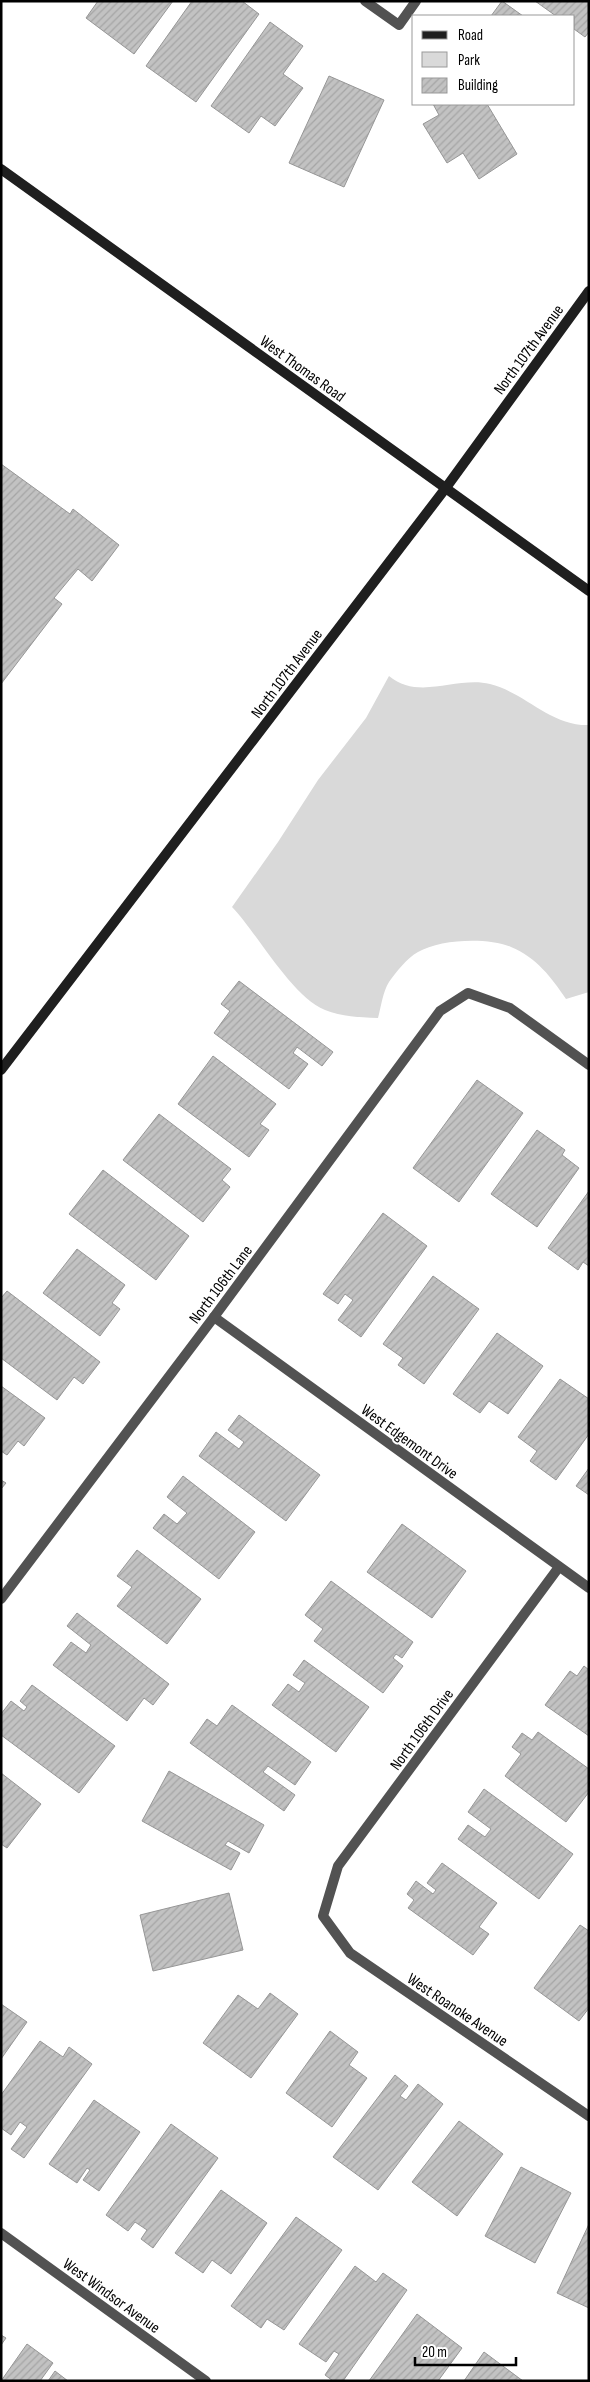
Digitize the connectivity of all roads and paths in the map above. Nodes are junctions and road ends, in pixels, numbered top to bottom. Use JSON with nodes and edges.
{"nodes":[{"id":1,"x":365,"y":1,"type":"edge"},
{"id":2,"x":416,"y":1,"type":"edge"},
{"id":3,"x":1,"y":169,"type":"edge"},
{"id":4,"x":589,"y":291,"type":"edge"},
{"id":5,"x":446,"y":489,"type":"junction"},
{"id":6,"x":589,"y":591,"type":"edge"},
{"id":7,"x":589,"y":1065,"type":"edge"},
{"id":8,"x":1,"y":1070,"type":"edge"},
{"id":9,"x":214,"y":1317,"type":"junction"},
{"id":10,"x":559,"y":1567,"type":"junction"},
{"id":11,"x":589,"y":1588,"type":"edge"},
{"id":12,"x":1,"y":1599,"type":"edge"},
{"id":13,"x":323,"y":1916,"type":"joint"},
{"id":14,"x":589,"y":2116,"type":"edge"},
{"id":15,"x":1,"y":2233,"type":"edge"},
{"id":16,"x":206,"y":2381,"type":"edge"}],
"edges":[{"from":1,"to":2,"type":"street"},
{"from":3,"to":5,"type":"main road","name":"West Thomas Road"},
{"from":4,"to":5,"type":"main road","name":"North 107th Avenue"},
{"from":5,"to":6,"type":"main road","name":"West Thomas Road"},
{"from":5,"to":8,"type":"main road","name":"North 107th Avenue"},
{"from":7,"to":9,"type":"street","name":"North 106th Lane"},
{"from":9,"to":10,"type":"street","name":"West Edgemont Drive"},
{"from":9,"to":12,"type":"street","name":"North 106th Lane"},
{"from":10,"to":11,"type":"street","name":"West Edgemont Drive"},
{"from":10,"to":13,"type":"street","name":"North 106th Drive"},
{"from":13,"to":14,"type":"street","name":"West Roanoke Avenue"},
{"from":15,"to":16,"type":"street","name":"West Windsor Avenue"}]}
